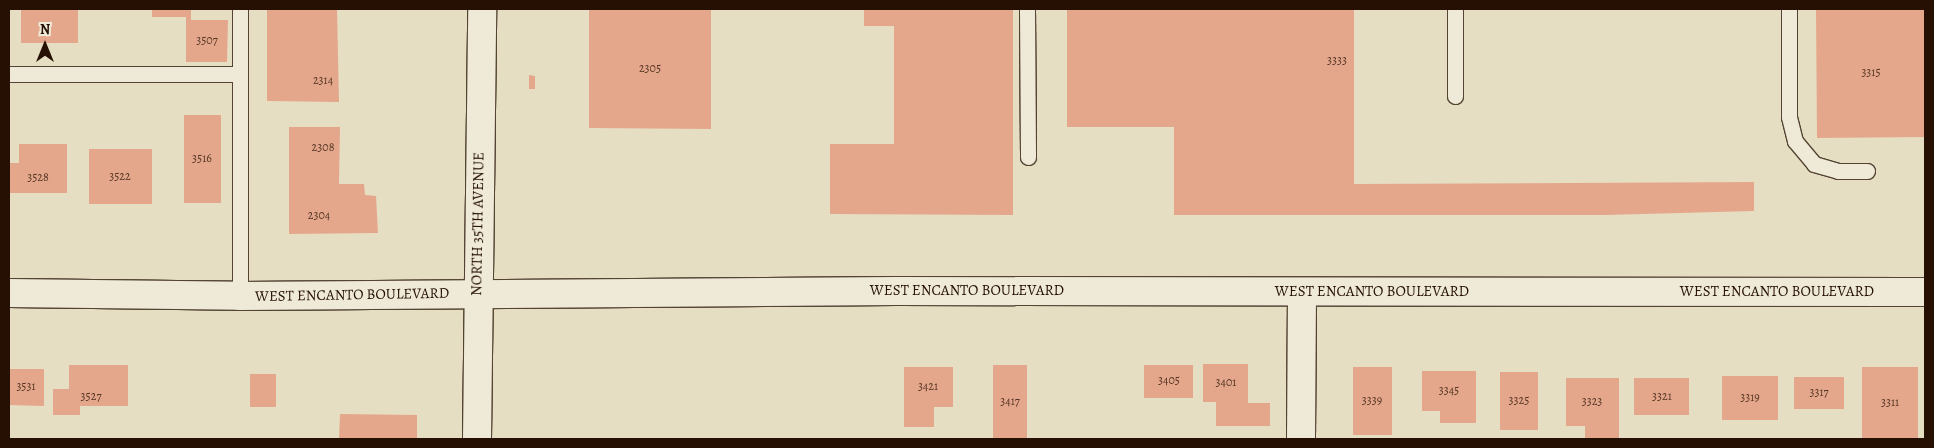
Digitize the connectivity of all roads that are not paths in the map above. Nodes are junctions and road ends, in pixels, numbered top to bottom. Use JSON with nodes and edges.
{"nodes":[{"id":1,"x":240,"y":9,"type":"edge"},
{"id":2,"x":482,"y":9,"type":"edge"},
{"id":3,"x":1028,"y":9,"type":"edge"},
{"id":4,"x":1455,"y":9,"type":"edge"},
{"id":5,"x":1789,"y":9,"type":"edge"},
{"id":6,"x":9,"y":74,"type":"edge"},
{"id":7,"x":240,"y":74,"type":"junction"},
{"id":8,"x":1455,"y":96,"type":"dead end"},
{"id":9,"x":1028,"y":157,"type":"dead end"},
{"id":10,"x":1867,"y":171,"type":"dead end"},
{"id":11,"x":9,"y":292,"type":"edge"},
{"id":12,"x":1302,"y":292,"type":"junction"},
{"id":13,"x":1925,"y":292,"type":"edge"},
{"id":14,"x":477,"y":294,"type":"junction"},
{"id":15,"x":240,"y":296,"type":"junction"},
{"id":16,"x":477,"y":439,"type":"edge"},
{"id":17,"x":1301,"y":439,"type":"edge"}],
"edges":[{"from":1,"to":7,"type":"lane"},
{"from":2,"to":14,"type":"street","name":"NORTH 35TH AVENUE"},
{"from":3,"to":9,"type":"lane"},
{"from":4,"to":8,"type":"lane"},
{"from":5,"to":10,"type":"lane"},
{"from":6,"to":7,"type":"lane"},
{"from":7,"to":15,"type":"lane"},
{"from":11,"to":15,"type":"street","name":"WEST ENCANTO BOULEVARD"},
{"from":12,"to":13,"type":"street","name":"WEST ENCANTO BOULEVARD"},
{"from":12,"to":14,"type":"street","name":"WEST ENCANTO BOULEVARD"},
{"from":12,"to":17,"type":"street"},
{"from":14,"to":15,"type":"street","name":"WEST ENCANTO BOULEVARD"},
{"from":14,"to":16,"type":"street","name":"NORTH 35TH AVENUE"}]}
